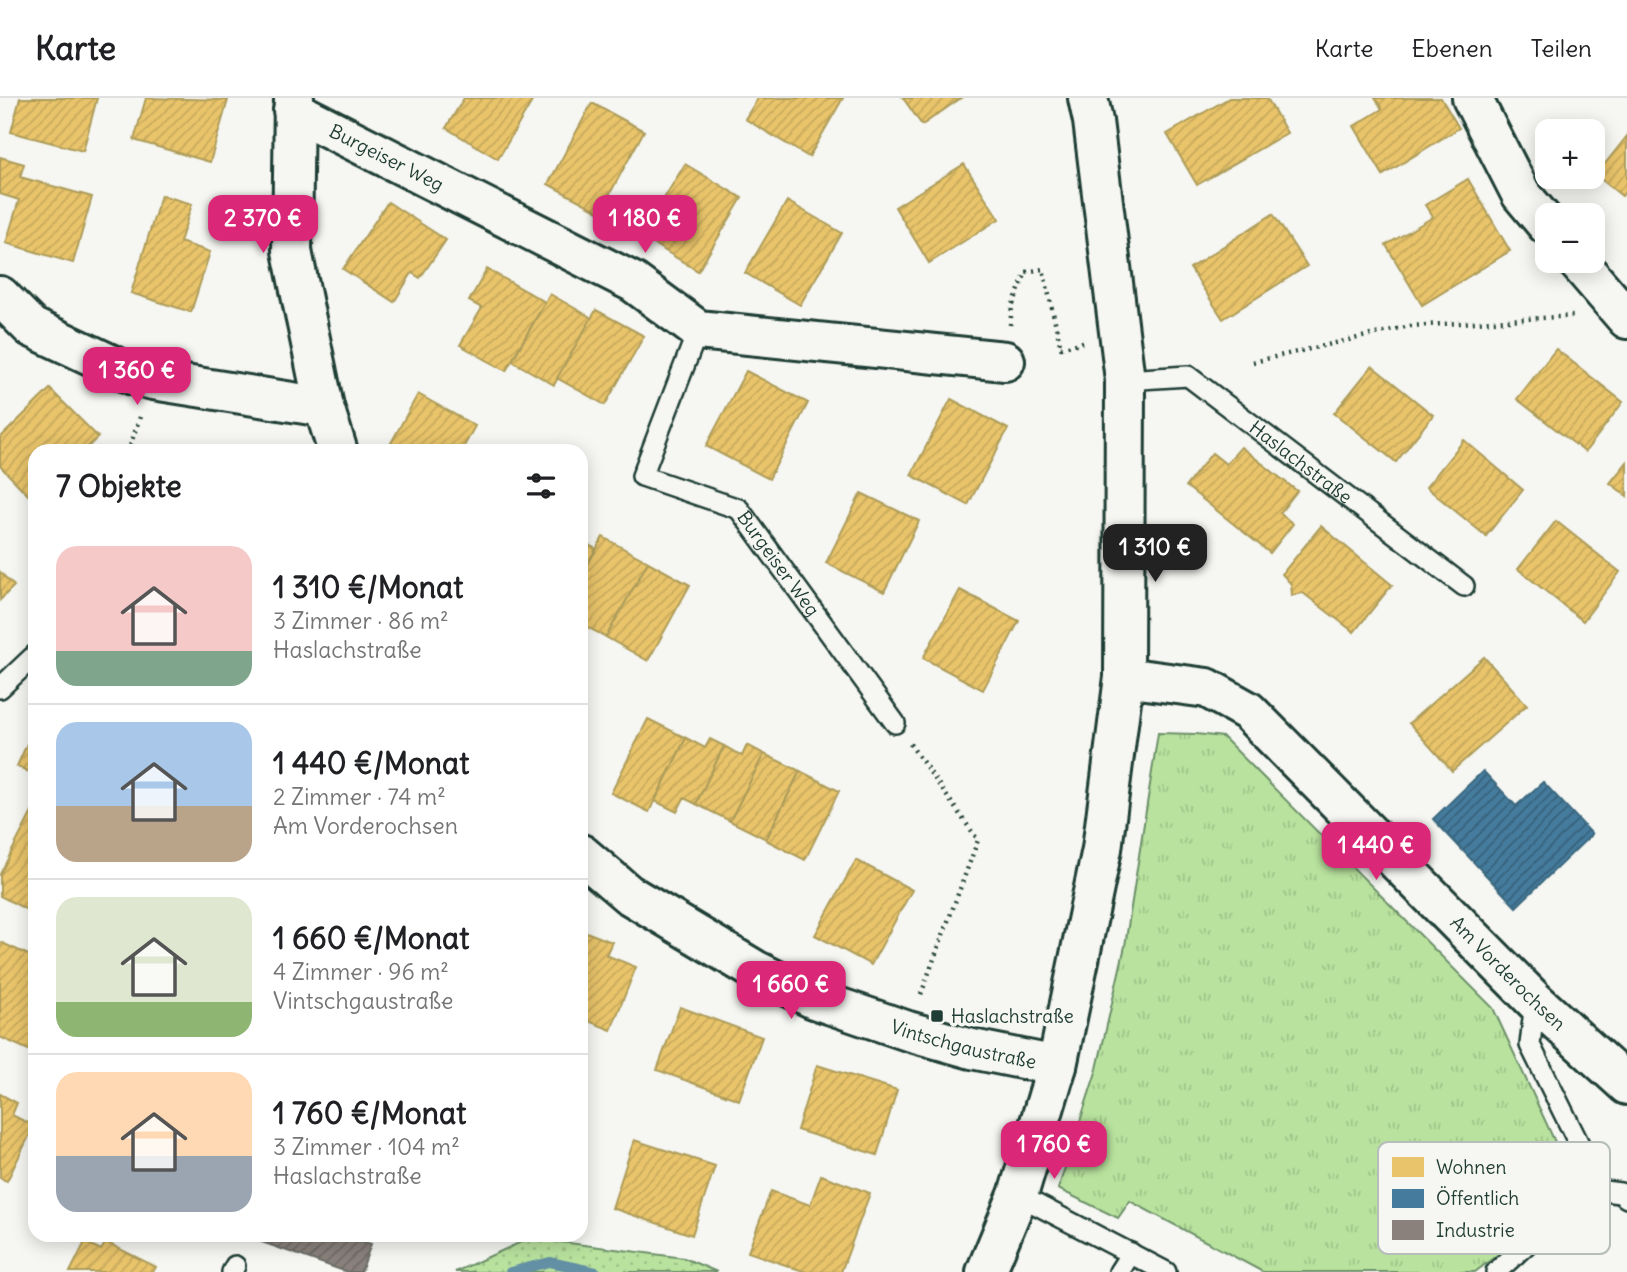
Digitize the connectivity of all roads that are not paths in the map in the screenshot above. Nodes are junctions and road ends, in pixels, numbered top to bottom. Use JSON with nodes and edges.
{"nodes":[{"id":1,"x":1088,"y":98,"type":"edge"},
{"id":2,"x":1472,"y":98,"type":"edge"},
{"id":3,"x":294,"y":104,"type":"edge"},
{"id":4,"x":1535,"y":211,"type":"edge"},
{"id":5,"x":1587,"y":273,"type":"edge"},
{"id":6,"x":0,"y":296,"type":"edge"},
{"id":7,"x":1624,"y":316,"type":"edge"},
{"id":8,"x":698,"y":330,"type":"junction"},
{"id":9,"x":1006,"y":361,"type":"road end"},
{"id":10,"x":1125,"y":380,"type":"junction"},
{"id":11,"x":324,"y":407,"type":"junction"},
{"id":12,"x":336,"y":444,"type":"edge"},
{"id":13,"x":1464,"y":586,"type":"dead end"},
{"id":14,"x":28,"y":661,"type":"edge"},
{"id":15,"x":1124,"y":677,"type":"junction"},
{"id":16,"x":0,"y":688,"type":"edge"},
{"id":17,"x":895,"y":723,"type":"road end"},
{"id":18,"x":588,"y":860,"type":"edge"},
{"id":19,"x":1535,"y":1001,"type":"junction"},
{"id":20,"x":1057,"y":1066,"type":"junction"},
{"id":21,"x":1627,"y":1085,"type":"edge"},
{"id":22,"x":1578,"y":1142,"type":"edge"},
{"id":23,"x":1610,"y":1192,"type":"edge"},
{"id":24,"x":1018,"y":1195,"type":"junction"},
{"id":25,"x":1627,"y":1198,"type":"edge"},
{"id":26,"x":1131,"y":1253,"type":"junction"},
{"id":27,"x":1516,"y":1254,"type":"edge"},
{"id":28,"x":986,"y":1272,"type":"edge"},
{"id":29,"x":1119,"y":1272,"type":"edge"},
{"id":30,"x":1166,"y":1272,"type":"edge"},
{"id":31,"x":1496,"y":1272,"type":"edge"}],
"edges":[{"from":1,"to":10,"type":"street"},
{"from":2,"to":4,"type":"street"},
{"from":3,"to":8,"type":"street","name":"Burgeiser Weg"},
{"from":3,"to":11,"type":"street"},
{"from":5,"to":7,"type":"street"},
{"from":6,"to":11,"type":"street"},
{"from":8,"to":9,"type":"street"},
{"from":8,"to":17,"type":"lane","name":"Burgeiser Weg"},
{"from":10,"to":13,"type":"lane","name":"Haslachstraße"},
{"from":10,"to":15,"type":"street"},
{"from":11,"to":12,"type":"street"},
{"from":14,"to":16,"type":"lane"},
{"from":15,"to":19,"type":"street","name":"Am Vorderochsen"},
{"from":15,"to":20,"type":"street"},
{"from":18,"to":20,"type":"street","name":"Vintschgaustraße"},
{"from":19,"to":21,"type":"street","name":"Am Vorderochsen"},
{"from":19,"to":22,"type":"lane"},
{"from":20,"to":24,"type":"street"},
{"from":23,"to":25,"type":"lane"},
{"from":24,"to":26,"type":"lane"},
{"from":24,"to":28,"type":"street"},
{"from":26,"to":29,"type":"lane"},
{"from":26,"to":30,"type":"lane"},
{"from":27,"to":31,"type":"lane"}]}
